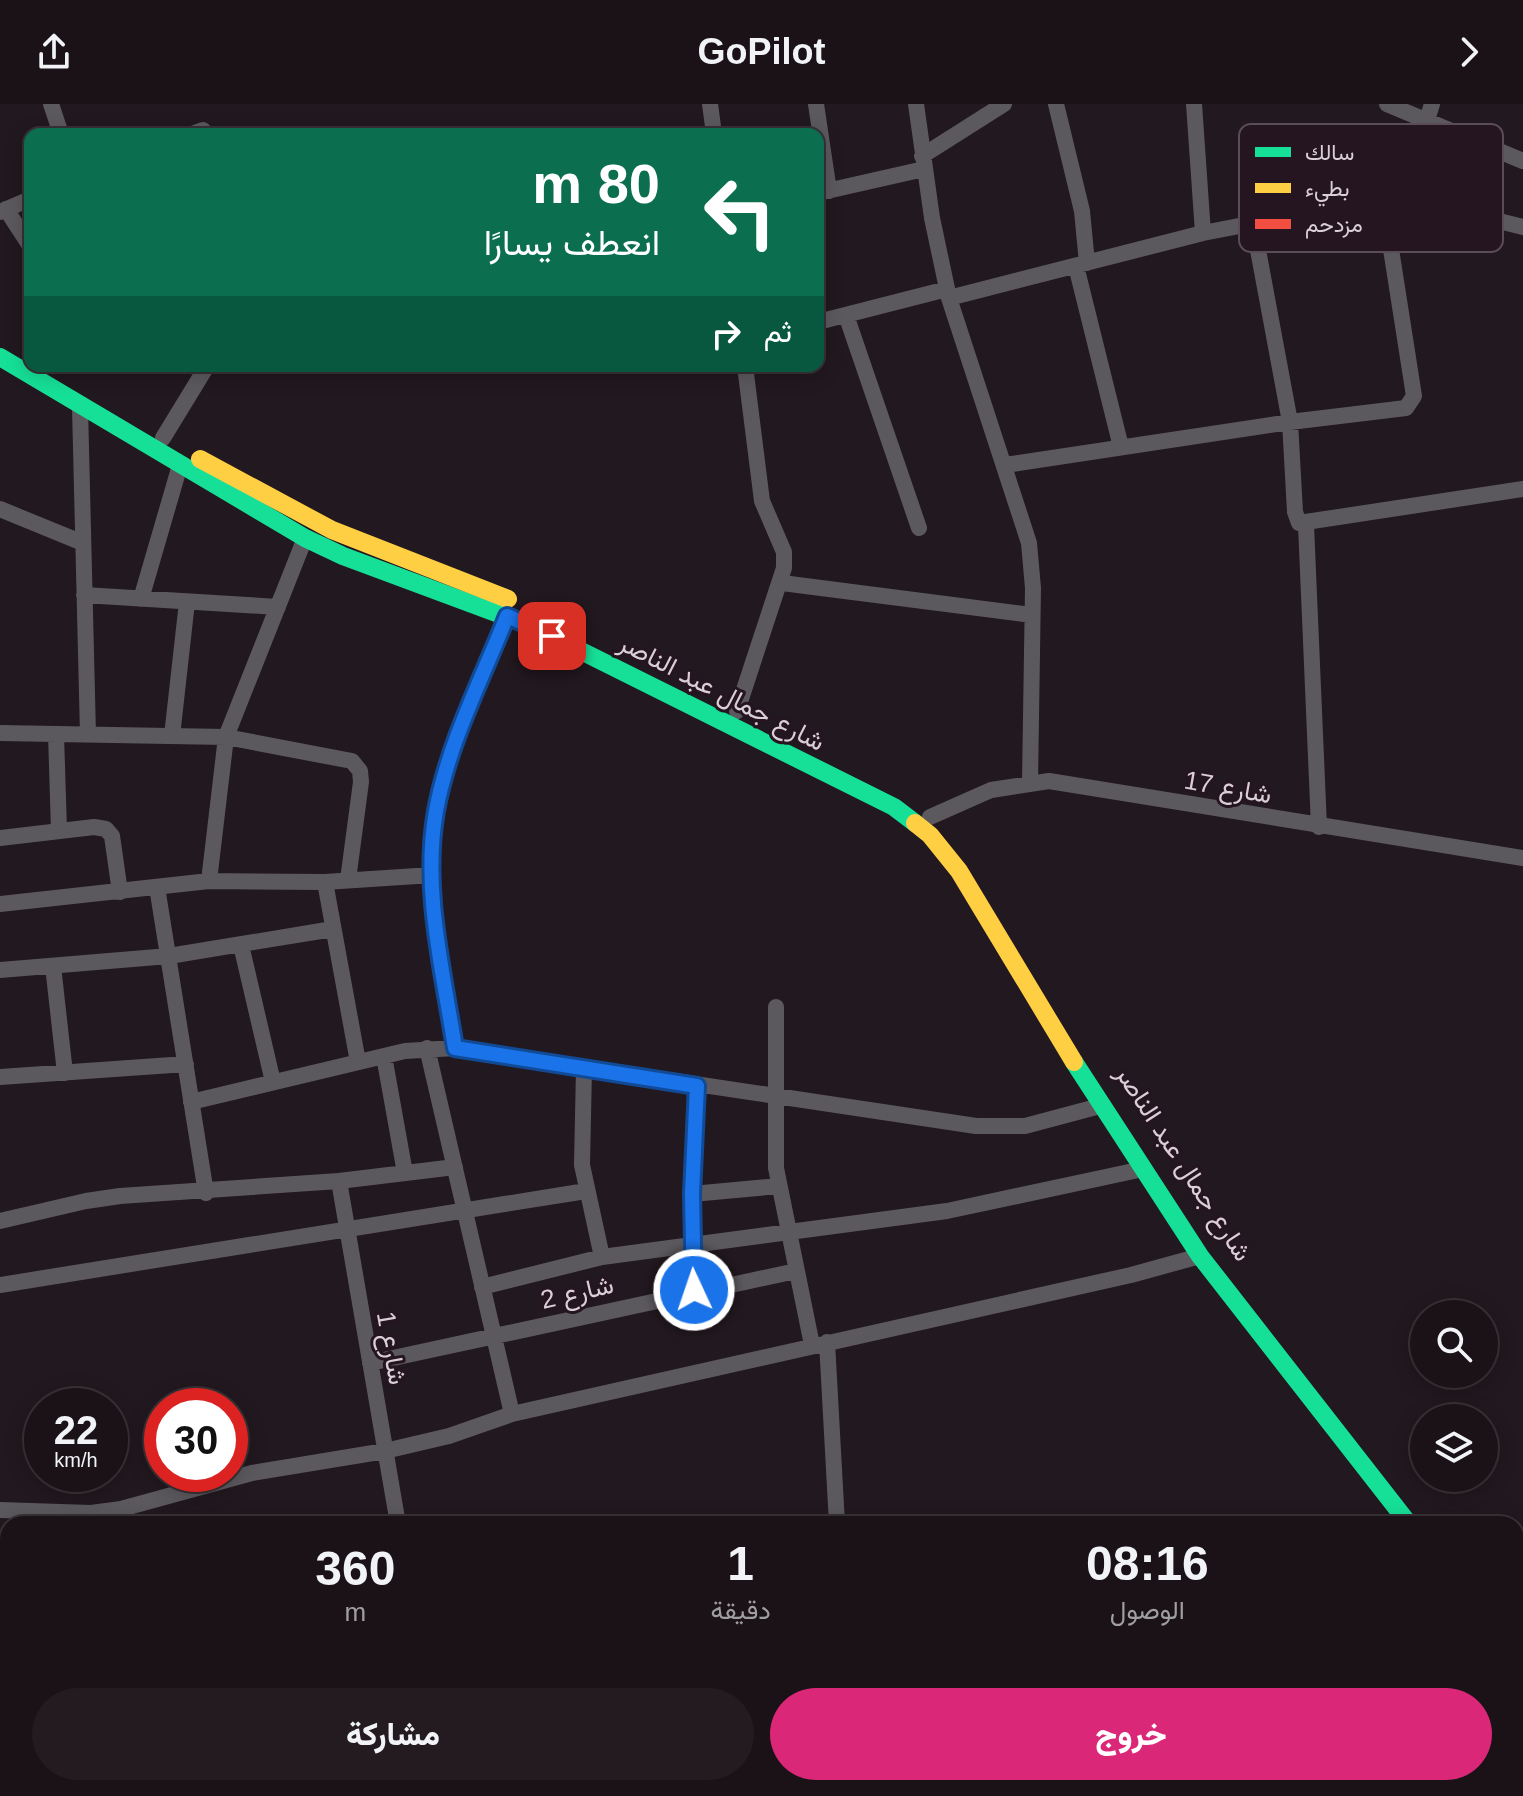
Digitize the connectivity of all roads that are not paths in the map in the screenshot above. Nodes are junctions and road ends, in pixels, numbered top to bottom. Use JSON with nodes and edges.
{"nodes":[{"id":1,"x":51,"y":104,"type":"edge"},
{"id":2,"x":710,"y":104,"type":"edge"},
{"id":3,"x":816,"y":104,"type":"edge"},
{"id":4,"x":916,"y":104,"type":"edge"},
{"id":5,"x":1004,"y":104,"type":"edge"},
{"id":6,"x":1056,"y":104,"type":"edge"},
{"id":7,"x":1194,"y":104,"type":"edge"},
{"id":8,"x":1387,"y":104,"type":"edge"},
{"id":9,"x":1432,"y":104,"type":"edge"},
{"id":10,"x":1428,"y":121,"type":"junction"},
{"id":11,"x":1427,"y":124,"type":"edge"},
{"id":12,"x":1435,"y":124,"type":"edge"},
{"id":13,"x":59,"y":128,"type":"edge"},
{"id":14,"x":713,"y":128,"type":"edge"},
{"id":15,"x":818,"y":128,"type":"edge"},
{"id":16,"x":1503,"y":153,"type":"edge"},
{"id":17,"x":1523,"y":161,"type":"edge"},
{"id":18,"x":923,"y":163,"type":"junction"},
{"id":19,"x":824,"y":192,"type":"edge"},
{"id":20,"x":24,"y":201,"type":"edge"},
{"id":21,"x":3,"y":210,"type":"edge"},
{"id":22,"x":1503,"y":222,"type":"edge"},
{"id":23,"x":1239,"y":226,"type":"edge"},
{"id":24,"x":1523,"y":227,"type":"edge"},
{"id":25,"x":1203,"y":233,"type":"junction"},
{"id":26,"x":24,"y":238,"type":"edge"},
{"id":27,"x":1258,"y":252,"type":"edge"},
{"id":28,"x":1391,"y":252,"type":"edge"},
{"id":29,"x":1081,"y":265,"type":"junction"},
{"id":30,"x":948,"y":294,"type":"junction"},
{"id":31,"x":846,"y":315,"type":"junction"},
{"id":32,"x":824,"y":320,"type":"edge"},
{"id":33,"x":0,"y":340,"type":"edge"},
{"id":34,"x":24,"y":356,"type":"edge"},
{"id":35,"x":0,"y":357,"type":"edge"},
{"id":36,"x":50,"y":372,"type":"edge"},
{"id":37,"x":203,"y":372,"type":"edge"},
{"id":38,"x":746,"y":372,"type":"edge"},
{"id":39,"x":80,"y":407,"type":"junction"},
{"id":40,"x":1290,"y":422,"type":"junction"},
{"id":41,"x":163,"y":438,"type":"junction"},
{"id":42,"x":1121,"y":447,"type":"junction"},
{"id":43,"x":180,"y":465,"type":"junction"},
{"id":44,"x":1005,"y":465,"type":"junction"},
{"id":45,"x":1523,"y":489,"type":"edge"},
{"id":46,"x":0,"y":509,"type":"edge"},
{"id":47,"x":1306,"y":525,"type":"junction"},
{"id":48,"x":919,"y":528,"type":"dead end"},
{"id":49,"x":305,"y":538,"type":"junction"},
{"id":50,"x":83,"y":543,"type":"junction"},
{"id":51,"x":782,"y":583,"type":"junction"},
{"id":52,"x":84,"y":595,"type":"junction"},
{"id":53,"x":141,"y":599,"type":"junction"},
{"id":54,"x":187,"y":602,"type":"junction"},
{"id":55,"x":278,"y":607,"type":"junction"},
{"id":56,"x":1032,"y":615,"type":"junction"},
{"id":57,"x":507,"y":616,"type":"junction"},
{"id":58,"x":701,"y":700,"type":"junction"},
{"id":59,"x":737,"y":711,"type":"junction"},
{"id":60,"x":1,"y":729,"type":"edge"},
{"id":61,"x":56,"y":734,"type":"junction"},
{"id":62,"x":88,"y":735,"type":"junction"},
{"id":63,"x":172,"y":736,"type":"junction"},
{"id":64,"x":226,"y":737,"type":"junction"},
{"id":65,"x":1030,"y":782,"type":"junction"},
{"id":66,"x":930,"y":817,"type":"junction"},
{"id":67,"x":1319,"y":827,"type":"junction"},
{"id":68,"x":59,"y":831,"type":"junction"},
{"id":69,"x":0,"y":838,"type":"edge"},
{"id":70,"x":1523,"y":858,"type":"edge"},
{"id":71,"x":432,"y":875,"type":"junction"},
{"id":72,"x":348,"y":880,"type":"junction"},
{"id":73,"x":209,"y":881,"type":"junction"},
{"id":74,"x":325,"y":882,"type":"junction"},
{"id":75,"x":157,"y":887,"type":"junction"},
{"id":76,"x":120,"y":892,"type":"junction"},
{"id":77,"x":0,"y":904,"type":"edge"},
{"id":78,"x":333,"y":929,"type":"junction"},
{"id":79,"x":241,"y":945,"type":"junction"},
{"id":80,"x":169,"y":956,"type":"junction"},
{"id":81,"x":53,"y":966,"type":"junction"},
{"id":82,"x":0,"y":970,"type":"edge"},
{"id":83,"x":776,"y":1007,"type":"dead end"},
{"id":84,"x":427,"y":1048,"type":"junction"},
{"id":85,"x":455,"y":1048,"type":"junction"},
{"id":86,"x":384,"y":1056,"type":"junction"},
{"id":87,"x":358,"y":1062,"type":"junction"},
{"id":88,"x":186,"y":1064,"type":"junction"},
{"id":89,"x":584,"y":1068,"type":"junction"},
{"id":90,"x":65,"y":1073,"type":"junction"},
{"id":91,"x":0,"y":1077,"type":"edge"},
{"id":92,"x":273,"y":1082,"type":"junction"},
{"id":93,"x":697,"y":1086,"type":"junction"},
{"id":94,"x":776,"y":1097,"type":"junction"},
{"id":95,"x":191,"y":1102,"type":"junction"},
{"id":96,"x":1100,"y":1106,"type":"junction"},
{"id":97,"x":455,"y":1167,"type":"junction"},
{"id":98,"x":1143,"y":1169,"type":"junction"},
{"id":99,"x":405,"y":1173,"type":"junction"},
{"id":100,"x":339,"y":1181,"type":"junction"},
{"id":101,"x":779,"y":1186,"type":"junction"},
{"id":102,"x":586,"y":1191,"type":"junction"},
{"id":103,"x":206,"y":1193,"type":"junction"},
{"id":104,"x":692,"y":1194,"type":"junction"},
{"id":105,"x":465,"y":1212,"type":"junction"},
{"id":106,"x":0,"y":1221,"type":"edge"},
{"id":107,"x":348,"y":1229,"type":"junction"},
{"id":108,"x":787,"y":1234,"type":"junction"},
{"id":109,"x":692,"y":1243,"type":"junction"},
{"id":110,"x":1200,"y":1256,"type":"junction"},
{"id":111,"x":602,"y":1257,"type":"junction"},
{"id":112,"x":796,"y":1271,"type":"junction"},
{"id":113,"x":0,"y":1285,"type":"edge"},
{"id":114,"x":482,"y":1287,"type":"junction"},
{"id":115,"x":694,"y":1290,"type":"junction"},
{"id":116,"x":1230,"y":1290,"type":"junction"},
{"id":117,"x":494,"y":1336,"type":"junction"},
{"id":118,"x":820,"y":1344,"type":"junction"},
{"id":119,"x":370,"y":1363,"type":"junction"},
{"id":120,"x":512,"y":1414,"type":"junction"},
{"id":121,"x":385,"y":1451,"type":"junction"},
{"id":122,"x":0,"y":1510,"type":"edge"},
{"id":123,"x":397,"y":1516,"type":"edge"},
{"id":124,"x":836,"y":1516,"type":"edge"},
{"id":125,"x":1403,"y":1516,"type":"edge"}],
"edges":[{"from":1,"to":13,"type":"street"},
{"from":2,"to":14,"type":"street"},
{"from":3,"to":15,"type":"street"},
{"from":4,"to":18,"type":"street"},
{"from":5,"to":18,"type":"street"},
{"from":6,"to":29,"type":"street"},
{"from":7,"to":25,"type":"street"},
{"from":8,"to":10,"type":"street"},
{"from":9,"to":10,"type":"street"},
{"from":10,"to":11,"type":"street"},
{"from":10,"to":12,"type":"street"},
{"from":16,"to":17,"type":"street"},
{"from":18,"to":19,"type":"street"},
{"from":18,"to":30,"type":"street"},
{"from":20,"to":21,"type":"street"},
{"from":21,"to":26,"type":"street"},
{"from":22,"to":24,"type":"street"},
{"from":23,"to":25,"type":"street"},
{"from":25,"to":29,"type":"street"},
{"from":27,"to":40,"type":"street"},
{"from":28,"to":40,"type":"street"},
{"from":29,"to":30,"type":"street"},
{"from":29,"to":42,"type":"street"},
{"from":30,"to":31,"type":"street"},
{"from":30,"to":44,"type":"street"},
{"from":31,"to":32,"type":"street"},
{"from":31,"to":48,"type":"street"},
{"from":33,"to":34,"type":"street"},
{"from":35,"to":39,"type":"street","name":"شارع جمال عبد الناصر"},
{"from":36,"to":41,"type":"street","name":"شارع جمال عبد الناصر"},
{"from":37,"to":41,"type":"street"},
{"from":38,"to":51,"type":"street"},
{"from":39,"to":43,"type":"street","name":"شارع جمال عبد الناصر"},
{"from":39,"to":50,"type":"street"},
{"from":40,"to":42,"type":"street"},
{"from":40,"to":47,"type":"street"},
{"from":41,"to":58,"type":"street","name":"شارع جمال عبد الناصر"},
{"from":42,"to":44,"type":"street"},
{"from":43,"to":49,"type":"street","name":"شارع جمال عبد الناصر"},
{"from":43,"to":53,"type":"street"},
{"from":44,"to":56,"type":"street"},
{"from":45,"to":47,"type":"street"},
{"from":46,"to":50,"type":"street"},
{"from":47,"to":67,"type":"street"},
{"from":49,"to":55,"type":"street"},
{"from":49,"to":57,"type":"street","name":"شارع جمال عبد الناصر"},
{"from":50,"to":52,"type":"street"},
{"from":51,"to":56,"type":"street"},
{"from":51,"to":59,"type":"street"},
{"from":52,"to":53,"type":"street"},
{"from":52,"to":62,"type":"street"},
{"from":53,"to":54,"type":"street"},
{"from":54,"to":55,"type":"street"},
{"from":54,"to":63,"type":"street"},
{"from":55,"to":64,"type":"street"},
{"from":56,"to":65,"type":"street"},
{"from":57,"to":58,"type":"street","name":"شارع جمال عبد الناصر"},
{"from":57,"to":71,"type":"street"},
{"from":58,"to":59,"type":"street","name":"شارع جمال عبد الناصر"},
{"from":58,"to":96,"type":"street","name":"شارع جمال عبد الناصر"},
{"from":59,"to":66,"type":"street","name":"شارع جمال عبد الناصر"},
{"from":60,"to":61,"type":"street"},
{"from":61,"to":62,"type":"street"},
{"from":61,"to":68,"type":"street"},
{"from":62,"to":63,"type":"street"},
{"from":63,"to":64,"type":"street"},
{"from":64,"to":72,"type":"street"},
{"from":64,"to":73,"type":"street"},
{"from":65,"to":66,"type":"street","name":"شارع 17"},
{"from":65,"to":67,"type":"street","name":"شارع 17"},
{"from":66,"to":116,"type":"street","name":"شارع جمال عبد الناصر"},
{"from":67,"to":70,"type":"street","name":"شارع 17"},
{"from":68,"to":69,"type":"street"},
{"from":68,"to":76,"type":"street"},
{"from":71,"to":72,"type":"street"},
{"from":71,"to":85,"type":"street"},
{"from":72,"to":74,"type":"street"},
{"from":73,"to":74,"type":"street"},
{"from":73,"to":75,"type":"street"},
{"from":74,"to":78,"type":"street"},
{"from":75,"to":76,"type":"street"},
{"from":75,"to":80,"type":"street"},
{"from":76,"to":77,"type":"street"},
{"from":78,"to":79,"type":"street"},
{"from":78,"to":87,"type":"street"},
{"from":79,"to":80,"type":"street"},
{"from":79,"to":92,"type":"street"},
{"from":80,"to":81,"type":"street"},
{"from":80,"to":88,"type":"street"},
{"from":81,"to":82,"type":"street"},
{"from":81,"to":90,"type":"street"},
{"from":83,"to":94,"type":"street"},
{"from":84,"to":85,"type":"street"},
{"from":84,"to":86,"type":"street"},
{"from":84,"to":97,"type":"street"},
{"from":85,"to":89,"type":"street"},
{"from":86,"to":87,"type":"street"},
{"from":86,"to":99,"type":"street"},
{"from":87,"to":92,"type":"street"},
{"from":88,"to":90,"type":"street"},
{"from":88,"to":95,"type":"street"},
{"from":89,"to":93,"type":"street"},
{"from":89,"to":102,"type":"street"},
{"from":90,"to":91,"type":"street"},
{"from":92,"to":95,"type":"street"},
{"from":93,"to":94,"type":"street"},
{"from":93,"to":104,"type":"street"},
{"from":94,"to":96,"type":"street"},
{"from":94,"to":101,"type":"street"},
{"from":95,"to":103,"type":"street"},
{"from":96,"to":98,"type":"street","name":"شارع جمال عبد الناصر"},
{"from":97,"to":99,"type":"street"},
{"from":97,"to":105,"type":"street"},
{"from":98,"to":108,"type":"street"},
{"from":98,"to":110,"type":"street","name":"شارع جمال عبد الناصر"},
{"from":99,"to":100,"type":"street"},
{"from":100,"to":103,"type":"street"},
{"from":100,"to":107,"type":"street","name":"شارع 1"},
{"from":101,"to":104,"type":"street"},
{"from":101,"to":108,"type":"street"},
{"from":102,"to":105,"type":"street"},
{"from":102,"to":111,"type":"street"},
{"from":103,"to":106,"type":"street"},
{"from":104,"to":109,"type":"street"},
{"from":105,"to":107,"type":"street"},
{"from":105,"to":114,"type":"street"},
{"from":107,"to":113,"type":"street"},
{"from":107,"to":119,"type":"street","name":"شارع 1"},
{"from":108,"to":109,"type":"street"},
{"from":108,"to":112,"type":"street"},
{"from":109,"to":111,"type":"street"},
{"from":109,"to":115,"type":"street"},
{"from":110,"to":116,"type":"street","name":"شارع جمال عبد الناصر"},
{"from":110,"to":118,"type":"street"},
{"from":111,"to":114,"type":"street"},
{"from":112,"to":115,"type":"street","name":"شارع 2"},
{"from":112,"to":118,"type":"street"},
{"from":114,"to":117,"type":"street"},
{"from":115,"to":117,"type":"street","name":"شارع 2"},
{"from":116,"to":125,"type":"street","name":"شارع جمال عبد الناصر"},
{"from":117,"to":119,"type":"street","name":"شارع 2"},
{"from":117,"to":120,"type":"street"},
{"from":118,"to":120,"type":"street"},
{"from":118,"to":124,"type":"street"},
{"from":119,"to":121,"type":"street","name":"شارع 1"},
{"from":120,"to":121,"type":"street"},
{"from":121,"to":122,"type":"street"},
{"from":121,"to":123,"type":"street","name":"شارع 1"}]}
